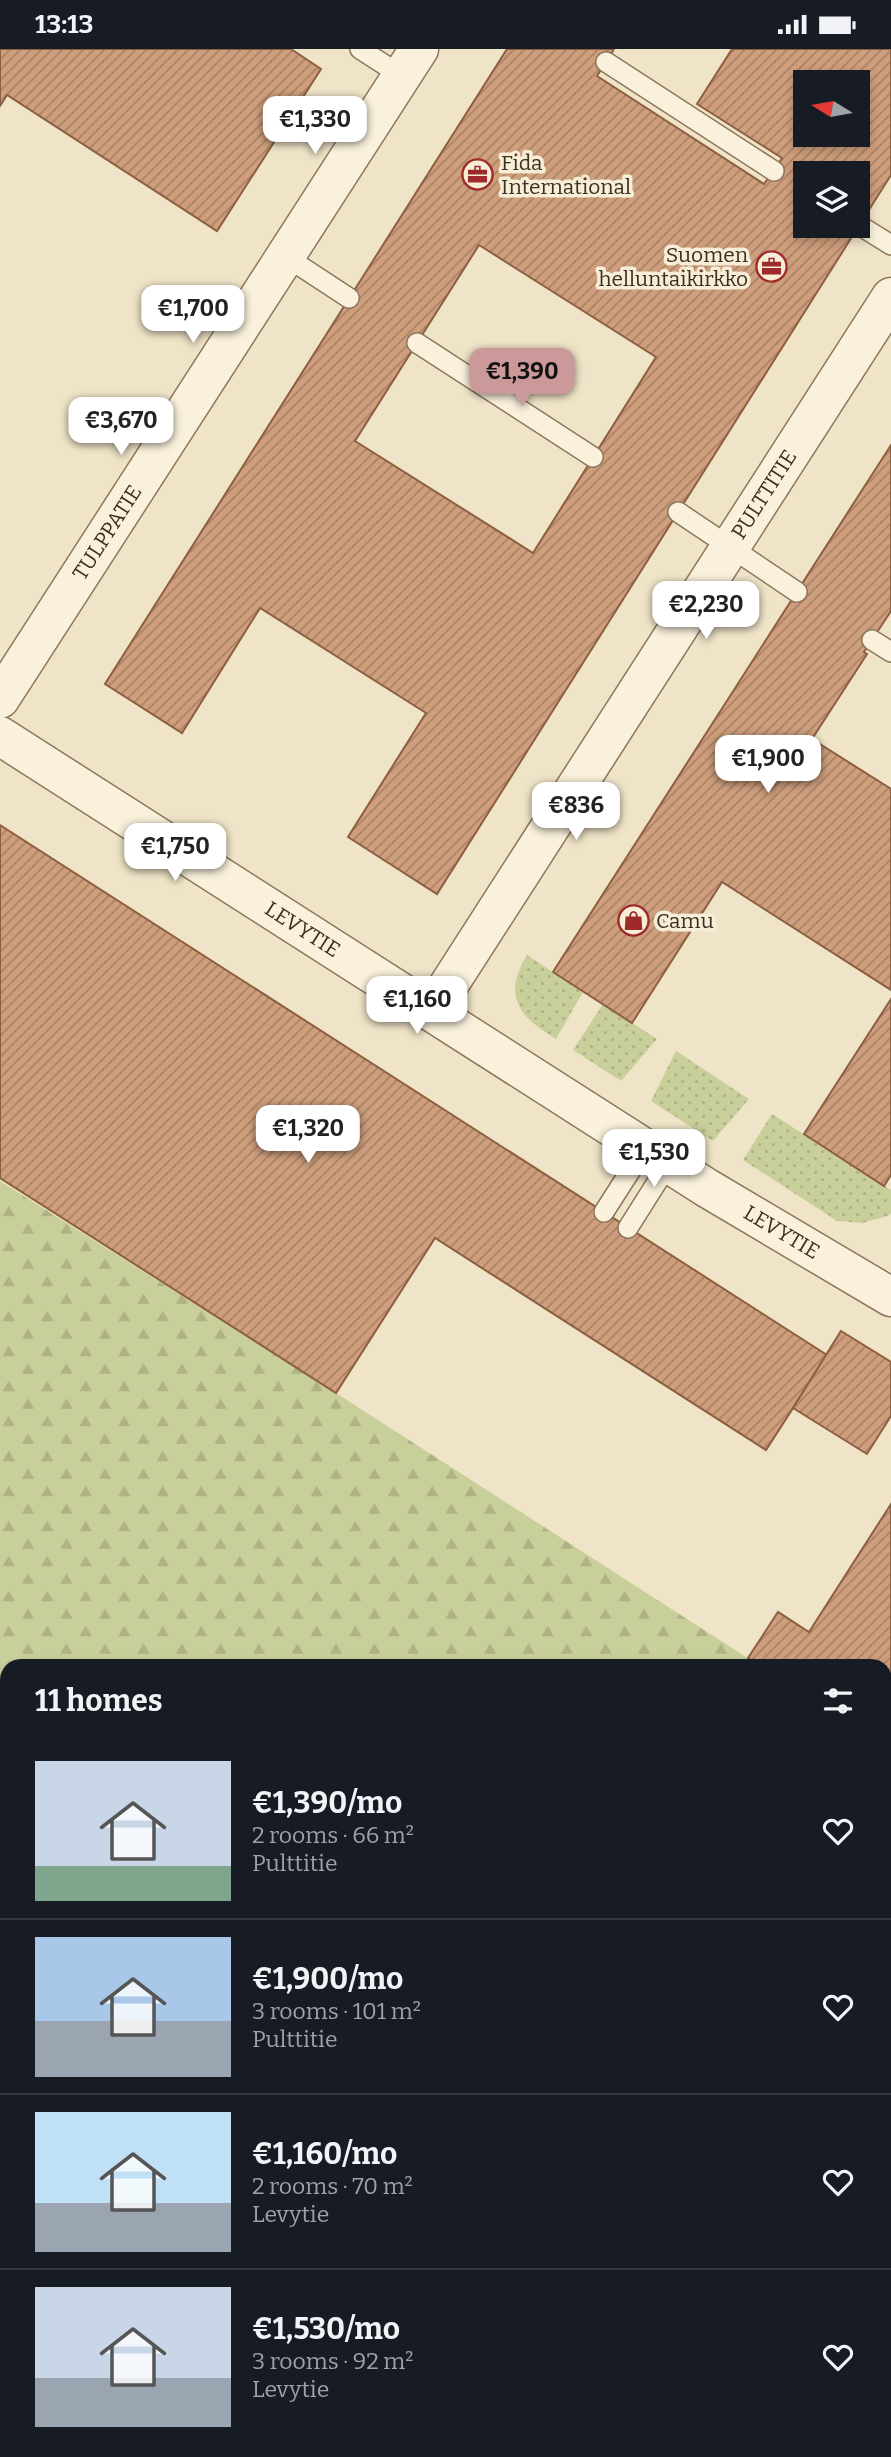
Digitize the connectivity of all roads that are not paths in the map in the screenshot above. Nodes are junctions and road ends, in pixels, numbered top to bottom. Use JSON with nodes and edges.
{"nodes":[{"id":1,"x":360,"y":49,"type":"edge"},
{"id":2,"x":606,"y":62,"type":"dead end"},
{"id":3,"x":411,"y":63,"type":"edge"},
{"id":4,"x":774,"y":171,"type":"dead end"},
{"id":5,"x":870,"y":232,"type":"edge"},
{"id":6,"x":891,"y":245,"type":"edge"},
{"id":7,"x":285,"y":256,"type":"junction"},
{"id":8,"x":891,"y":297,"type":"edge"},
{"id":9,"x":349,"y":298,"type":"dead end"},
{"id":10,"x":417,"y":343,"type":"dead end"},
{"id":11,"x":593,"y":457,"type":"dead end"},
{"id":12,"x":678,"y":512,"type":"dead end"},
{"id":13,"x":730,"y":547,"type":"junction"},
{"id":14,"x":797,"y":592,"type":"dead end"},
{"id":15,"x":872,"y":640,"type":"dead end"},
{"id":16,"x":891,"y":652,"type":"edge"},
{"id":17,"x":0,"y":699,"type":"edge"},
{"id":18,"x":0,"y":736,"type":"edge"},
{"id":19,"x":432,"y":1011,"type":"junction"},
{"id":20,"x":657,"y":1155,"type":"junction"},
{"id":21,"x":604,"y":1212,"type":"dead end"},
{"id":22,"x":628,"y":1227,"type":"dead end"},
{"id":23,"x":891,"y":1297,"type":"edge"}],
"edges":[{"from":1,"to":3,"type":"lane"},
{"from":2,"to":4,"type":"lane"},
{"from":3,"to":7,"type":"street","name":"TULPPATIE"},
{"from":5,"to":6,"type":"lane"},
{"from":7,"to":9,"type":"lane"},
{"from":7,"to":17,"type":"street","name":"TULPPATIE"},
{"from":8,"to":13,"type":"street","name":"PULTTITIE"},
{"from":10,"to":11,"type":"lane"},
{"from":12,"to":13,"type":"lane"},
{"from":13,"to":14,"type":"lane"},
{"from":13,"to":19,"type":"street","name":"PULTTITIE"},
{"from":15,"to":16,"type":"lane"},
{"from":18,"to":19,"type":"street","name":"LEVYTIE"},
{"from":19,"to":20,"type":"street","name":"LEVYTIE"},
{"from":20,"to":21,"type":"lane"},
{"from":20,"to":22,"type":"lane"},
{"from":20,"to":23,"type":"street","name":"LEVYTIE"}]}
